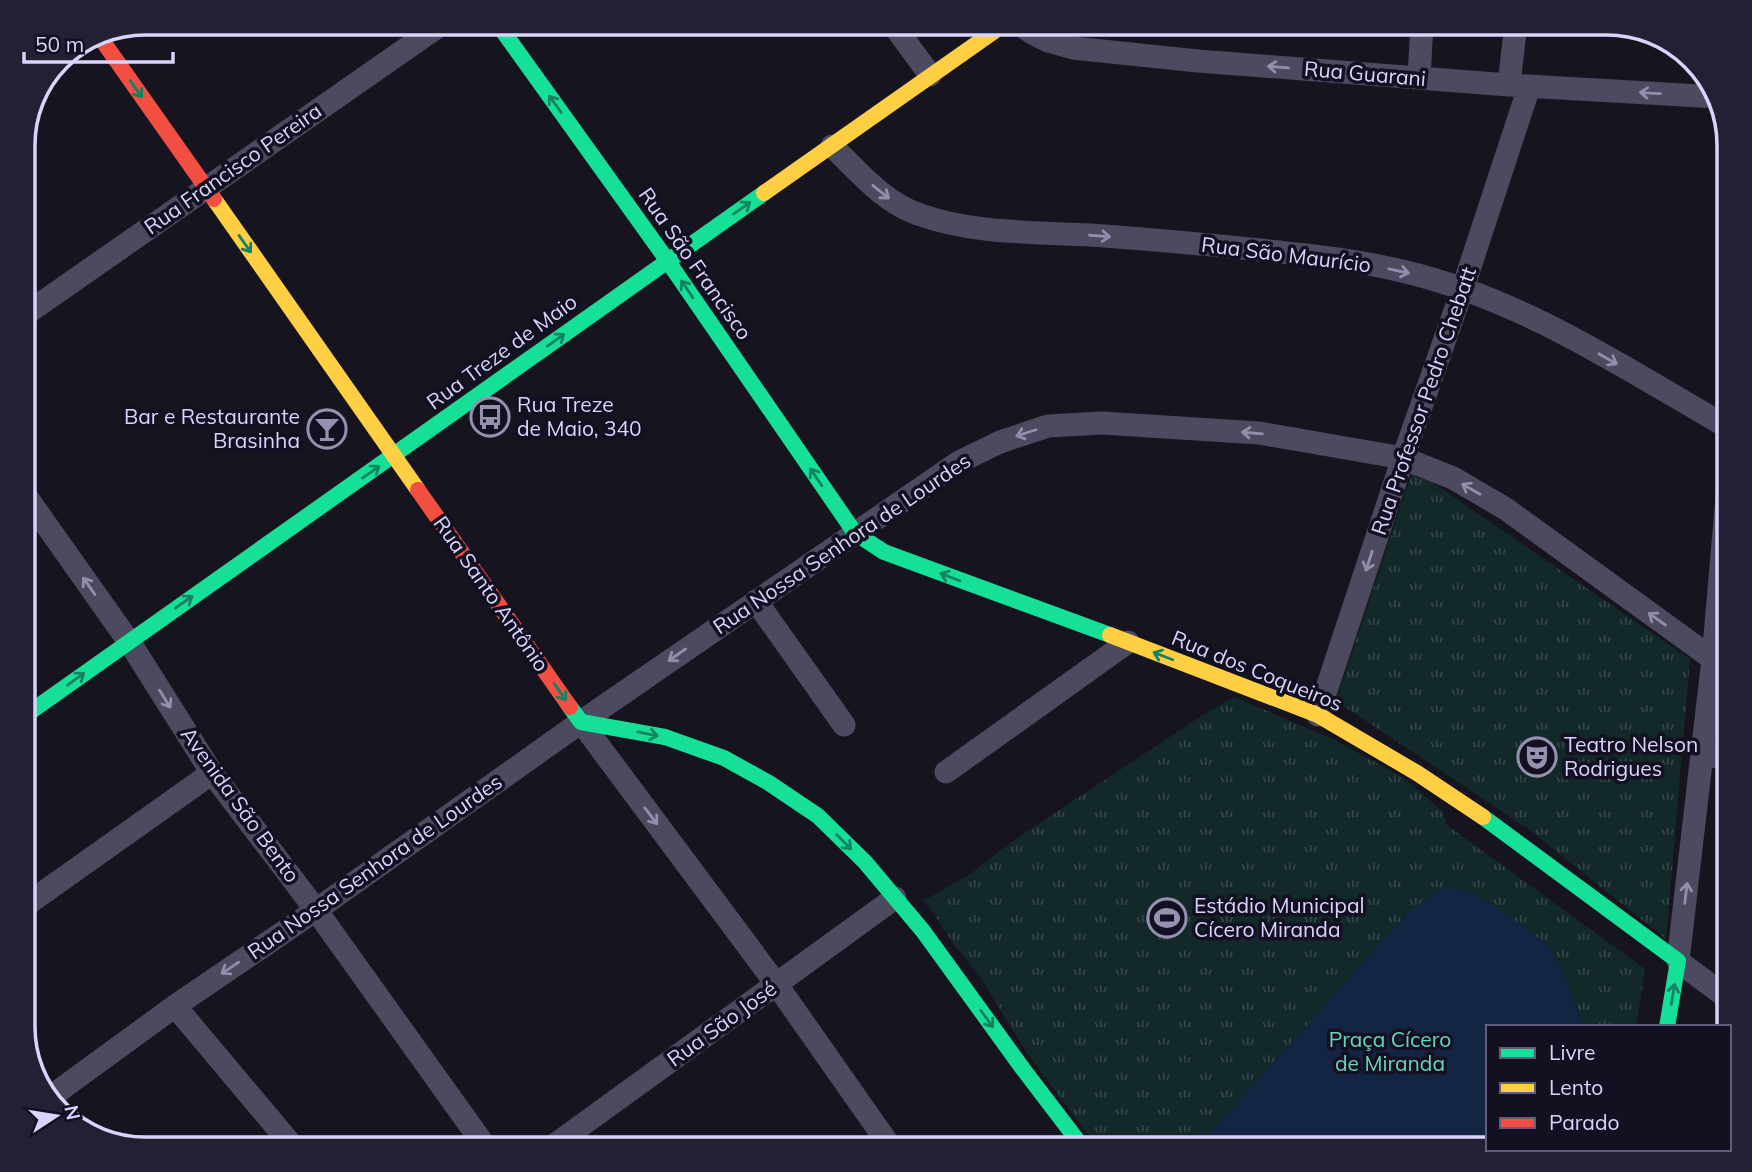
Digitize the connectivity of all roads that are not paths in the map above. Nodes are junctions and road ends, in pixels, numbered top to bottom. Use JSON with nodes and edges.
{"nodes":[{"id":1,"x":426,"y":35,"type":"edge"},
{"id":2,"x":506,"y":35,"type":"edge"},
{"id":3,"x":901,"y":35,"type":"edge"},
{"id":4,"x":988,"y":35,"type":"edge"},
{"id":5,"x":1036,"y":35,"type":"edge"},
{"id":6,"x":1421,"y":35,"type":"edge"},
{"id":7,"x":1517,"y":35,"type":"edge"},
{"id":8,"x":104,"y":43,"type":"edge"},
{"id":9,"x":930,"y":75,"type":"junction"},
{"id":10,"x":1419,"y":78,"type":"junction"},
{"id":11,"x":1519,"y":86,"type":"junction"},
{"id":12,"x":1706,"y":96,"type":"edge"},
{"id":13,"x":832,"y":146,"type":"junction"},
{"id":14,"x":206,"y":188,"type":"junction"},
{"id":15,"x":667,"y":260,"type":"junction"},
{"id":16,"x":1463,"y":288,"type":"junction"},
{"id":17,"x":35,"y":308,"type":"edge"},
{"id":18,"x":1717,"y":421,"type":"edge"},
{"id":19,"x":394,"y":456,"type":"junction"},
{"id":20,"x":1403,"y":458,"type":"junction"},
{"id":21,"x":35,"y":509,"type":"edge"},
{"id":22,"x":855,"y":533,"type":"junction"},
{"id":23,"x":756,"y":601,"type":"junction"},
{"id":24,"x":1717,"y":613,"type":"edge"},
{"id":25,"x":128,"y":641,"type":"junction"},
{"id":26,"x":1128,"y":642,"type":"junction"},
{"id":27,"x":1713,"y":659,"type":"junction"},
{"id":28,"x":35,"y":708,"type":"edge"},
{"id":29,"x":1318,"y":715,"type":"junction"},
{"id":30,"x":581,"y":722,"type":"junction"},
{"id":31,"x":844,"y":725,"type":"dead end"},
{"id":32,"x":1702,"y":755,"type":"junction"},
{"id":33,"x":1717,"y":757,"type":"edge"},
{"id":34,"x":946,"y":772,"type":"dead end"},
{"id":35,"x":212,"y":773,"type":"junction"},
{"id":36,"x":35,"y":898,"type":"edge"},
{"id":37,"x":895,"y":898,"type":"junction"},
{"id":38,"x":316,"y":910,"type":"junction"},
{"id":39,"x":1678,"y":961,"type":"junction"},
{"id":40,"x":777,"y":985,"type":"junction"},
{"id":41,"x":1717,"y":990,"type":"edge"},
{"id":42,"x":175,"y":1006,"type":"junction"},
{"id":43,"x":1667,"y":1025,"type":"edge"},
{"id":44,"x":72,"y":1081,"type":"edge"},
{"id":45,"x":285,"y":1137,"type":"edge"},
{"id":46,"x":478,"y":1137,"type":"edge"},
{"id":47,"x":566,"y":1137,"type":"edge"},
{"id":48,"x":884,"y":1137,"type":"edge"},
{"id":49,"x":1075,"y":1137,"type":"edge"}],
"edges":[{"from":1,"to":14,"type":"street","name":"Rua Francisco Pereira"},
{"from":15,"to":2,"type":"street","name":"Rua São Francisco","one_way":true},
{"from":3,"to":9,"type":"street"},
{"from":4,"to":9,"type":"street","name":"Rua Treze de Maio"},
{"from":10,"to":5,"type":"street","name":"Rua Guarani","one_way":true},
{"from":6,"to":10,"type":"street"},
{"from":7,"to":11,"type":"street","name":"Rua Professor Pedro Chebatt"},
{"from":8,"to":14,"type":"street","name":"Rua Santo Antônio","one_way":true},
{"from":9,"to":13,"type":"street","name":"Rua Treze de Maio"},
{"from":10,"to":11,"type":"street","name":"Rua Guarani"},
{"from":12,"to":11,"type":"street","name":"Rua Guarani","one_way":true},
{"from":11,"to":16,"type":"street","name":"Rua Professor Pedro Chebatt"},
{"from":15,"to":13,"type":"street","name":"Rua Treze de Maio","one_way":true},
{"from":13,"to":16,"type":"street","name":"Rua São Maurício","one_way":true},
{"from":14,"to":17,"type":"street","name":"Rua Francisco Pereira"},
{"from":14,"to":19,"type":"street","name":"Rua Santo Antônio","one_way":true},
{"from":19,"to":15,"type":"street","name":"Rua Treze de Maio","one_way":true},
{"from":22,"to":15,"type":"street","name":"Rua São Francisco","one_way":true},
{"from":16,"to":18,"type":"street","name":"Rua São Maurício","one_way":true},
{"from":16,"to":20,"type":"street","name":"Rua Professor Pedro Chebatt"},
{"from":25,"to":19,"type":"street","name":"Rua Treze de Maio","one_way":true},
{"from":19,"to":30,"type":"street","name":"Rua Santo Antônio","one_way":true},
{"from":20,"to":22,"type":"street","name":"Rua Nossa Senhora de Lourdes","one_way":true},
{"from":27,"to":20,"type":"street","name":"Rua Nossa Senhora de Lourdes","one_way":true},
{"from":20,"to":29,"type":"street","name":"Rua Professor Pedro Chebatt","one_way":true},
{"from":25,"to":21,"type":"street","name":"Avenida São Bento","one_way":true},
{"from":22,"to":23,"type":"street","name":"Rua Nossa Senhora de Lourdes"},
{"from":26,"to":22,"type":"street","name":"Rua dos Coqueiros","one_way":true},
{"from":23,"to":30,"type":"street","name":"Rua Nossa Senhora de Lourdes","one_way":true},
{"from":23,"to":31,"type":"street"},
{"from":24,"to":27,"type":"street"},
{"from":28,"to":25,"type":"street","name":"Rua Treze de Maio","one_way":true},
{"from":25,"to":35,"type":"street","name":"Avenida São Bento","one_way":true},
{"from":29,"to":26,"type":"street","name":"Rua dos Coqueiros","one_way":true},
{"from":26,"to":34,"type":"street"},
{"from":27,"to":32,"type":"street"},
{"from":29,"to":39,"type":"street","name":"Rua dos Coqueiros"},
{"from":30,"to":37,"type":"street","one_way":true},
{"from":30,"to":38,"type":"street","name":"Rua Nossa Senhora de Lourdes"},
{"from":30,"to":40,"type":"street","name":"Rua Santo Antônio","one_way":true},
{"from":32,"to":33,"type":"street"},
{"from":39,"to":32,"type":"street","one_way":true},
{"from":35,"to":36,"type":"street"},
{"from":35,"to":38,"type":"street","name":"Avenida São Bento"},
{"from":37,"to":40,"type":"street","name":"Rua São José"},
{"from":37,"to":49,"type":"street","one_way":true},
{"from":38,"to":42,"type":"street","name":"Rua Nossa Senhora de Lourdes","one_way":true},
{"from":38,"to":46,"type":"street","name":"Avenida São Bento"},
{"from":39,"to":41,"type":"street"},
{"from":43,"to":39,"type":"street","one_way":true},
{"from":40,"to":47,"type":"street","name":"Rua São José"},
{"from":40,"to":48,"type":"street","name":"Rua Santo Antônio"},
{"from":42,"to":44,"type":"street","name":"Rua Nossa Senhora de Lourdes"},
{"from":42,"to":45,"type":"street"}]}
